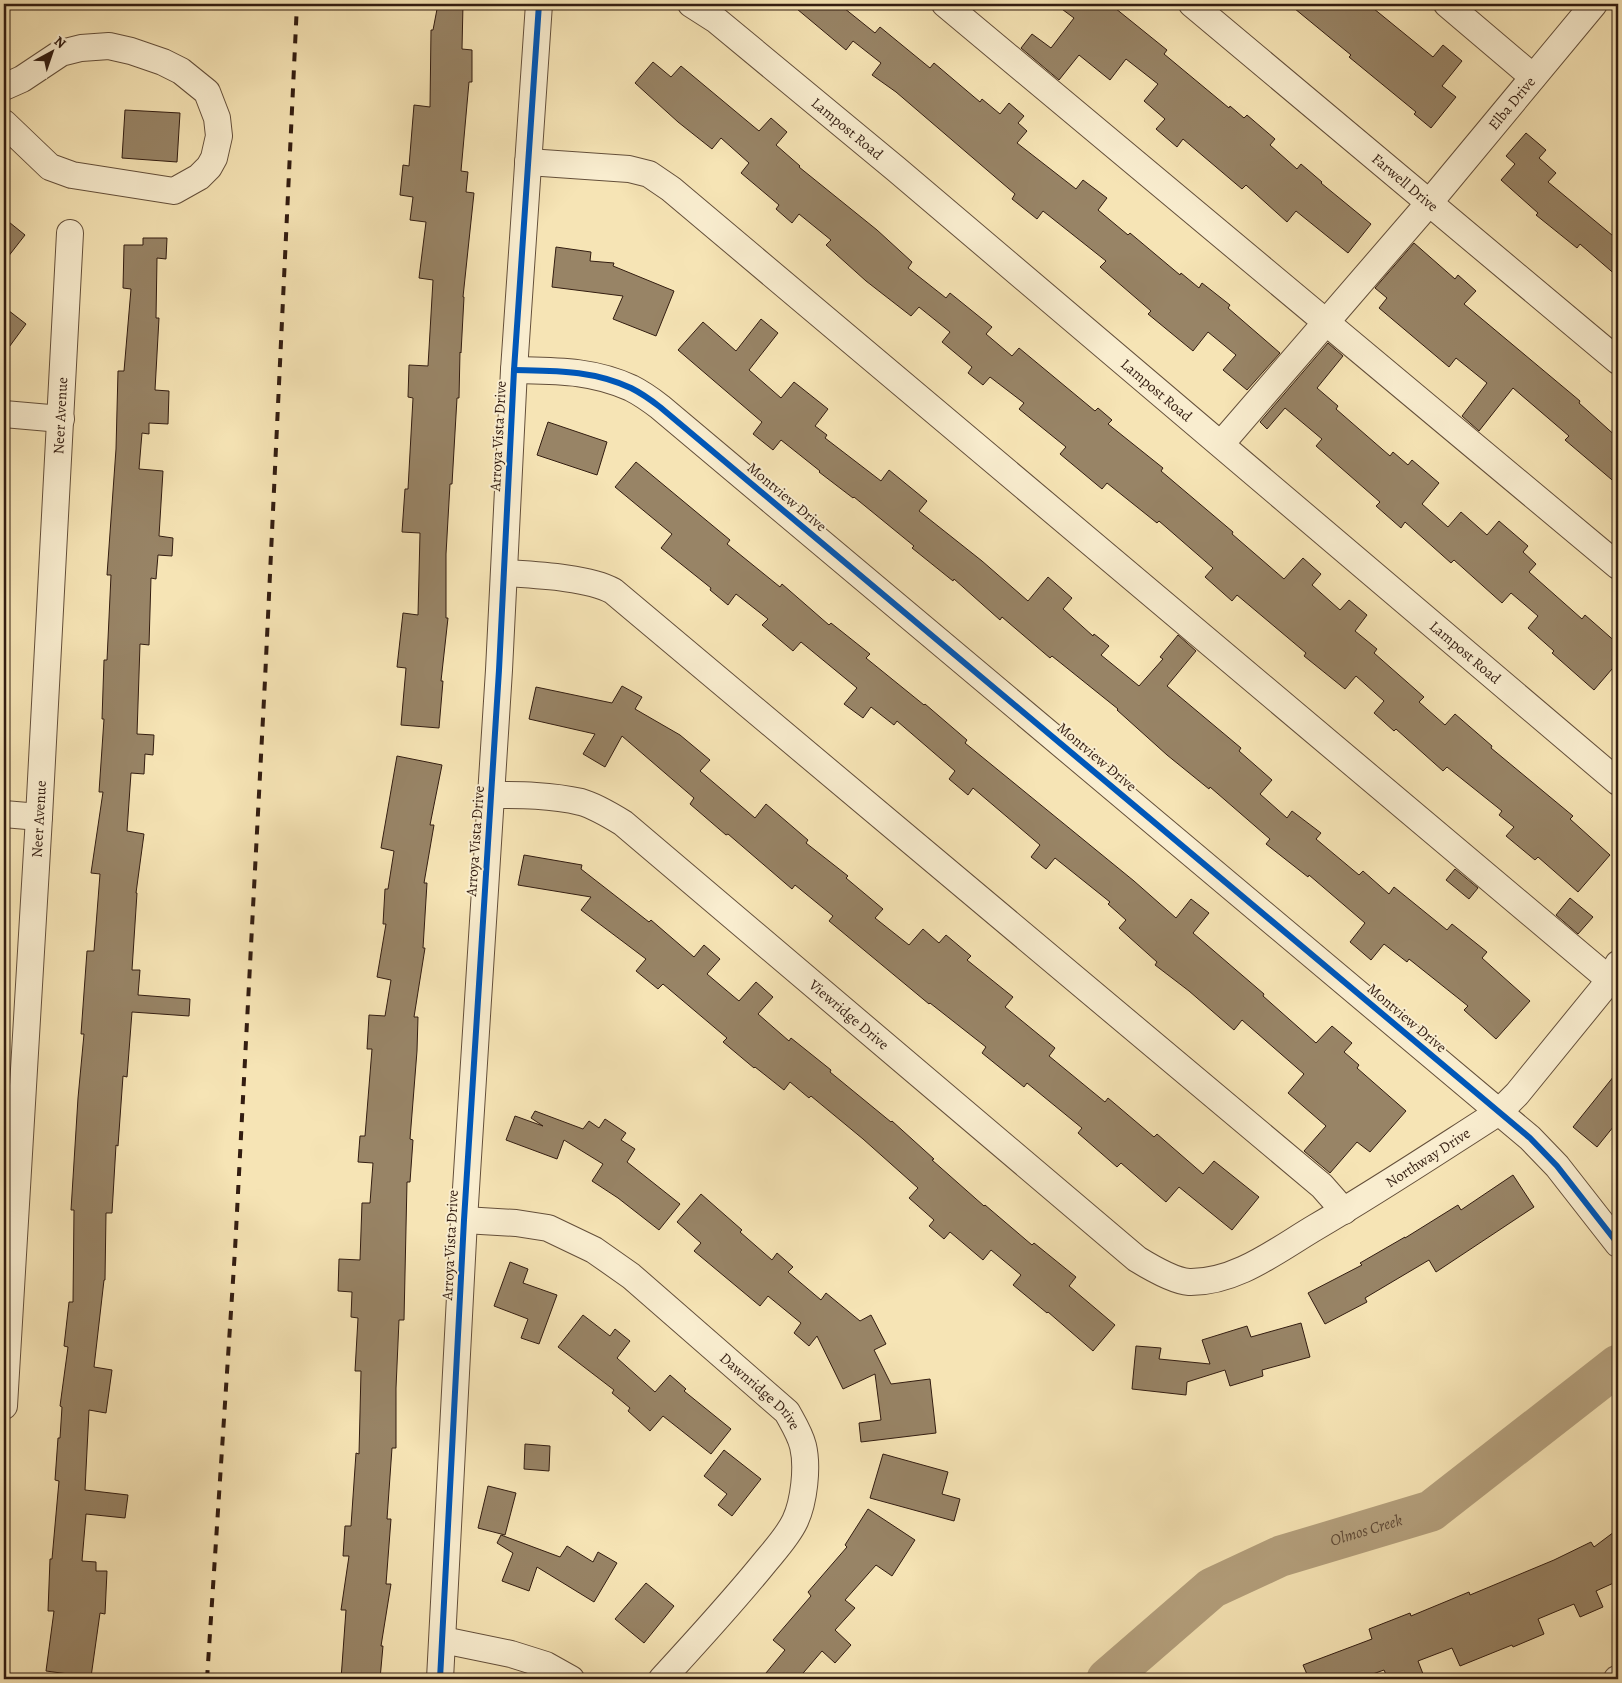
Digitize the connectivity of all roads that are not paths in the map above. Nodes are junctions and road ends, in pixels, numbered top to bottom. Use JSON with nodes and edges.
{"nodes":[{"id":1,"x":539,"y":4,"type":"edge"},
{"id":2,"x":691,"y":4,"type":"edge"},
{"id":3,"x":945,"y":4,"type":"edge"},
{"id":4,"x":1192,"y":4,"type":"edge"},
{"id":5,"x":1447,"y":4,"type":"edge"},
{"id":6,"x":1594,"y":4,"type":"edge"},
{"id":7,"x":1533,"y":77,"type":"junction"},
{"id":8,"x":4,"y":87,"type":"edge"},
{"id":9,"x":4,"y":123,"type":"edge"},
{"id":10,"x":528,"y":162,"type":"junction"},
{"id":11,"x":1429,"y":203,"type":"junction"},
{"id":12,"x":70,"y":233,"type":"dead end"},
{"id":13,"x":1326,"y":322,"type":"junction"},
{"id":14,"x":1618,"y":361,"type":"edge"},
{"id":15,"x":514,"y":370,"type":"junction"},
{"id":16,"x":4,"y":414,"type":"edge"},
{"id":17,"x":60,"y":419,"type":"junction"},
{"id":18,"x":1221,"y":444,"type":"junction"},
{"id":19,"x":1618,"y":566,"type":"edge"},
{"id":20,"x":504,"y":573,"type":"junction"},
{"id":21,"x":1618,"y":782,"type":"edge"},
{"id":22,"x":491,"y":795,"type":"junction"},
{"id":23,"x":4,"y":814,"type":"edge"},
{"id":24,"x":39,"y":817,"type":"junction"},
{"id":25,"x":1614,"y":972,"type":"edge"},
{"id":26,"x":1499,"y":1112,"type":"junction"},
{"id":27,"x":1344,"y":1211,"type":"junction"},
{"id":28,"x":9,"y":1217,"type":"edge"},
{"id":29,"x":464,"y":1220,"type":"junction"},
{"id":30,"x":1618,"y":1244,"type":"edge"},
{"id":31,"x":1187,"y":1282,"type":"joint"},
{"id":32,"x":4,"y":1406,"type":"edge"},
{"id":33,"x":443,"y":1640,"type":"junction"},
{"id":34,"x":440,"y":1679,"type":"edge"},
{"id":35,"x":571,"y":1679,"type":"edge"},
{"id":36,"x":662,"y":1679,"type":"edge"}],
"edges":[{"from":1,"to":10,"type":"street","name":"Arroya Vista Drive"},
{"from":2,"to":18,"type":"street","name":"Lampost Road"},
{"from":3,"to":13,"type":"street"},
{"from":4,"to":11,"type":"street","name":"Farwell Drive"},
{"from":5,"to":7,"type":"street"},
{"from":6,"to":7,"type":"street","name":"Elba Drive"},
{"from":7,"to":11,"type":"street","name":"Elba Drive"},
{"from":8,"to":9,"type":"street"},
{"from":10,"to":15,"type":"street","name":"Arroya Vista Drive"},
{"from":10,"to":25,"type":"street"},
{"from":11,"to":13,"type":"street","name":"Elba Drive"},
{"from":11,"to":14,"type":"street","name":"Farwell Drive"},
{"from":12,"to":17,"type":"street","name":"Neer Avenue"},
{"from":13,"to":18,"type":"street","name":"Elba Drive"},
{"from":13,"to":19,"type":"street"},
{"from":15,"to":20,"type":"street","name":"Arroya Vista Drive"},
{"from":15,"to":26,"type":"street","name":"Montview Drive"},
{"from":16,"to":17,"type":"street"},
{"from":17,"to":24,"type":"street","name":"Neer Avenue"},
{"from":18,"to":21,"type":"street","name":"Lampost Road"},
{"from":20,"to":22,"type":"street","name":"Arroya Vista Drive"},
{"from":20,"to":27,"type":"street"},
{"from":22,"to":29,"type":"street","name":"Arroya Vista Drive"},
{"from":22,"to":31,"type":"street","name":"Viewridge Drive"},
{"from":23,"to":24,"type":"street"},
{"from":24,"to":28,"type":"street","name":"Neer Avenue"},
{"from":25,"to":26,"type":"street","name":"Northway Drive"},
{"from":26,"to":27,"type":"street","name":"Northway Drive"},
{"from":26,"to":30,"type":"street","name":"Montview Drive"},
{"from":27,"to":31,"type":"street","name":"Northway Drive"},
{"from":28,"to":32,"type":"street","name":"Neer Avenue"},
{"from":29,"to":33,"type":"street","name":"Arroya Vista Drive"},
{"from":29,"to":36,"type":"street","name":"Dawnridge Drive"},
{"from":33,"to":34,"type":"street","name":"Arroya Vista Drive"},
{"from":33,"to":35,"type":"street"}]}
